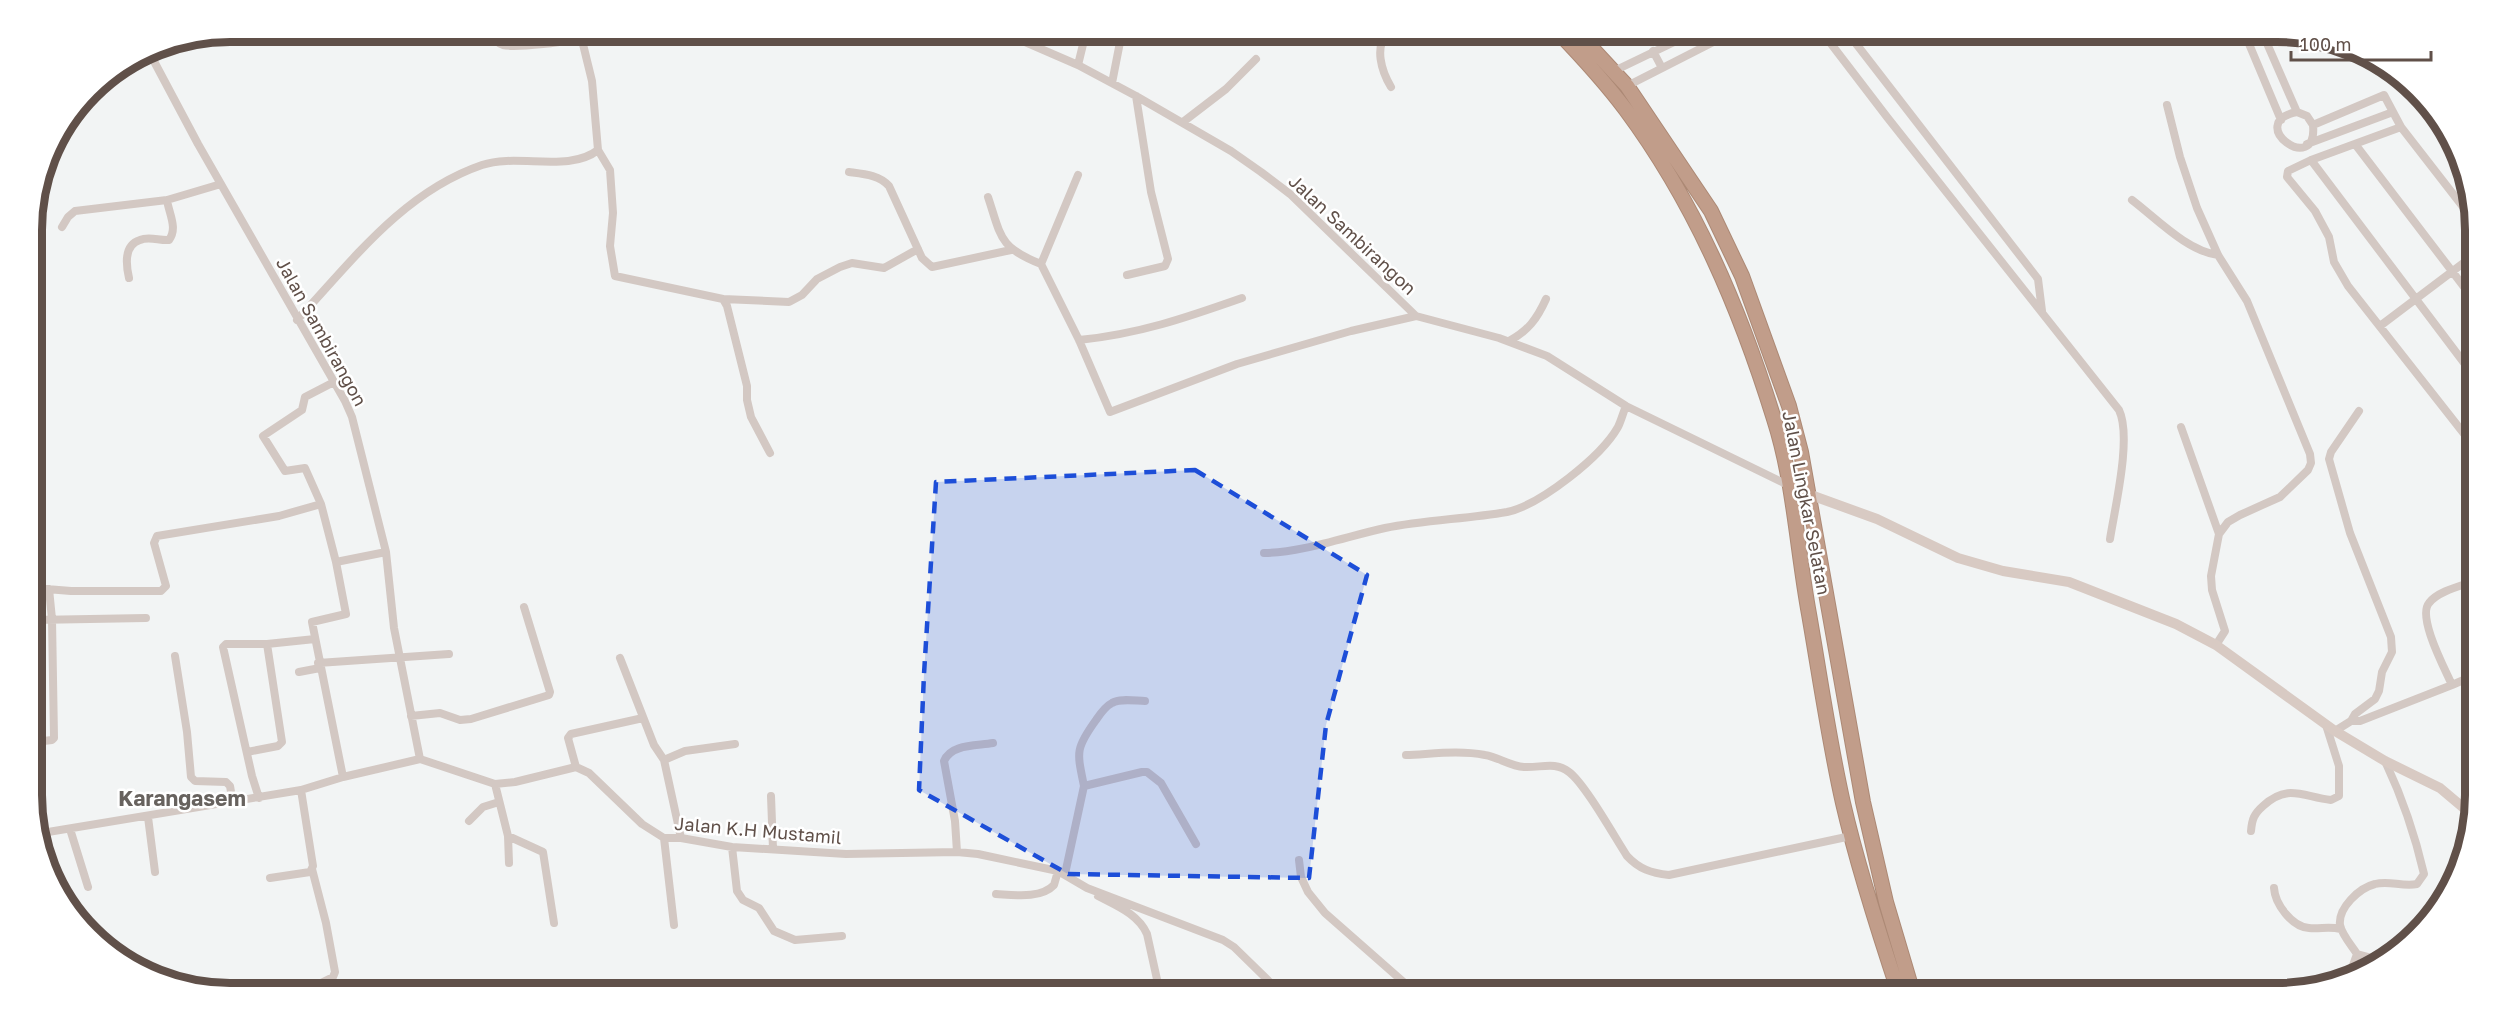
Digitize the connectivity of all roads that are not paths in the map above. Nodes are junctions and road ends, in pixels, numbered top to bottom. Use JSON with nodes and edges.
{"nodes":[{"id":1,"x":499,"y":42,"type":"edge"},
{"id":2,"x":561,"y":42,"type":"edge"},
{"id":3,"x":583,"y":42,"type":"edge"},
{"id":4,"x":1025,"y":42,"type":"edge"},
{"id":5,"x":1084,"y":42,"type":"edge"},
{"id":6,"x":1120,"y":42,"type":"edge"},
{"id":7,"x":1381,"y":42,"type":"edge"},
{"id":8,"x":1567,"y":42,"type":"edge"},
{"id":9,"x":1587,"y":42,"type":"edge"},
{"id":10,"x":1673,"y":42,"type":"edge"},
{"id":11,"x":1713,"y":42,"type":"edge"},
{"id":12,"x":1830,"y":42,"type":"edge"},
{"id":13,"x":1855,"y":42,"type":"edge"},
{"id":14,"x":2248,"y":42,"type":"edge"},
{"id":15,"x":2266,"y":42,"type":"edge"},
{"id":16,"x":1653,"y":51,"type":"junction"},
{"id":17,"x":153,"y":59,"type":"edge"},
{"id":18,"x":1256,"y":59,"type":"dead end"},
{"id":19,"x":1078,"y":65,"type":"junction"},
{"id":20,"x":1662,"y":68,"type":"junction"},
{"id":21,"x":1614,"y":70,"type":"junction"},
{"id":22,"x":1112,"y":84,"type":"junction"},
{"id":23,"x":1627,"y":86,"type":"junction"},
{"id":24,"x":1391,"y":87,"type":"dead end"},
{"id":25,"x":1136,"y":96,"type":"junction"},
{"id":26,"x":2167,"y":105,"type":"dead end"},
{"id":27,"x":2297,"y":112,"type":"junction"},
{"id":28,"x":2393,"y":112,"type":"junction"},
{"id":29,"x":2281,"y":120,"type":"junction"},
{"id":30,"x":1183,"y":122,"type":"junction"},
{"id":31,"x":2313,"y":125,"type":"junction"},
{"id":32,"x":2402,"y":128,"type":"junction"},
{"id":33,"x":2355,"y":144,"type":"junction"},
{"id":34,"x":2306,"y":145,"type":"junction"},
{"id":35,"x":598,"y":150,"type":"junction"},
{"id":36,"x":2311,"y":160,"type":"junction"},
{"id":37,"x":849,"y":172,"type":"dead end"},
{"id":38,"x":1078,"y":175,"type":"dead end"},
{"id":39,"x":1690,"y":177,"type":"junction"},
{"id":40,"x":221,"y":184,"type":"junction"},
{"id":41,"x":1676,"y":187,"type":"junction"},
{"id":42,"x":988,"y":197,"type":"dead end"},
{"id":43,"x":167,"y":200,"type":"junction"},
{"id":44,"x":2132,"y":200,"type":"dead end"},
{"id":45,"x":2463,"y":207,"type":"edge"},
{"id":46,"x":62,"y":227,"type":"dead end"},
{"id":47,"x":918,"y":249,"type":"junction"},
{"id":48,"x":1011,"y":250,"type":"junction"},
{"id":49,"x":2218,"y":255,"type":"junction"},
{"id":50,"x":2465,"y":262,"type":"edge"},
{"id":51,"x":1041,"y":264,"type":"junction"},
{"id":52,"x":2452,"y":271,"type":"junction"},
{"id":53,"x":1127,"y":275,"type":"dead end"},
{"id":54,"x":129,"y":278,"type":"dead end"},
{"id":55,"x":2465,"y":288,"type":"edge"},
{"id":56,"x":1242,"y":298,"type":"dead end"},
{"id":57,"x":723,"y":299,"type":"junction"},
{"id":58,"x":1546,"y":299,"type":"dead end"},
{"id":59,"x":2416,"y":299,"type":"junction"},
{"id":60,"x":2042,"y":313,"type":"junction"},
{"id":61,"x":1416,"y":316,"type":"junction"},
{"id":62,"x":297,"y":320,"type":"junction"},
{"id":63,"x":2380,"y":326,"type":"junction"},
{"id":64,"x":1079,"y":340,"type":"junction"},
{"id":65,"x":1509,"y":341,"type":"junction"},
{"id":66,"x":2465,"y":364,"type":"edge"},
{"id":67,"x":334,"y":382,"type":"junction"},
{"id":68,"x":1626,"y":406,"type":"junction"},
{"id":69,"x":2359,"y":411,"type":"dead end"},
{"id":70,"x":2181,"y":427,"type":"dead end"},
{"id":71,"x":2465,"y":435,"type":"edge"},
{"id":72,"x":770,"y":453,"type":"dead end"},
{"id":73,"x":1788,"y":485,"type":"junction"},
{"id":74,"x":1808,"y":494,"type":"junction"},
{"id":75,"x":321,"y":504,"type":"junction"},
{"id":76,"x":2219,"y":534,"type":"junction"},
{"id":77,"x":2110,"y":539,"type":"dead end"},
{"id":78,"x":386,"y":552,"type":"junction"},
{"id":79,"x":1264,"y":553,"type":"dead end"},
{"id":80,"x":336,"y":561,"type":"junction"},
{"id":81,"x":2465,"y":585,"type":"edge"},
{"id":82,"x":42,"y":589,"type":"edge"},
{"id":83,"x":49,"y":589,"type":"junction"},
{"id":84,"x":1828,"y":605,"type":"junction"},
{"id":85,"x":1808,"y":606,"type":"junction"},
{"id":86,"x":524,"y":607,"type":"dead end"},
{"id":87,"x":146,"y":618,"type":"dead end"},
{"id":88,"x":52,"y":619,"type":"junction"},
{"id":89,"x":42,"y":620,"type":"edge"},
{"id":90,"x":315,"y":639,"type":"junction"},
{"id":91,"x":267,"y":644,"type":"junction"},
{"id":92,"x":2216,"y":645,"type":"junction"},
{"id":93,"x":449,"y":654,"type":"dead end"},
{"id":94,"x":175,"y":656,"type":"dead end"},
{"id":95,"x":400,"y":658,"type":"junction"},
{"id":96,"x":620,"y":658,"type":"dead end"},
{"id":97,"x":319,"y":666,"type":"junction"},
{"id":98,"x":299,"y":672,"type":"dead end"},
{"id":99,"x":2465,"y":680,"type":"edge"},
{"id":100,"x":2452,"y":686,"type":"junction"},
{"id":101,"x":1145,"y":701,"type":"dead end"},
{"id":102,"x":411,"y":716,"type":"junction"},
{"id":103,"x":644,"y":718,"type":"junction"},
{"id":104,"x":2351,"y":721,"type":"junction"},
{"id":105,"x":2330,"y":728,"type":"junction"},
{"id":106,"x":42,"y":742,"type":"edge"},
{"id":107,"x":993,"y":743,"type":"dead end"},
{"id":108,"x":735,"y":744,"type":"dead end"},
{"id":109,"x":247,"y":752,"type":"junction"},
{"id":110,"x":1406,"y":755,"type":"dead end"},
{"id":111,"x":420,"y":759,"type":"junction"},
{"id":112,"x":664,"y":760,"type":"junction"},
{"id":113,"x":2385,"y":761,"type":"junction"},
{"id":114,"x":576,"y":767,"type":"junction"},
{"id":115,"x":343,"y":777,"type":"junction"},
{"id":116,"x":495,"y":784,"type":"junction"},
{"id":117,"x":1084,"y":786,"type":"junction"},
{"id":118,"x":301,"y":790,"type":"junction"},
{"id":119,"x":771,"y":796,"type":"dead end"},
{"id":120,"x":259,"y":798,"type":"junction"},
{"id":121,"x":499,"y":802,"type":"junction"},
{"id":122,"x":233,"y":803,"type":"junction"},
{"id":123,"x":2465,"y":808,"type":"edge"},
{"id":124,"x":148,"y":817,"type":"junction"},
{"id":125,"x":469,"y":821,"type":"dead end"},
{"id":126,"x":70,"y":829,"type":"junction"},
{"id":127,"x":2252,"y":831,"type":"dead end"},
{"id":128,"x":46,"y":833,"type":"edge"},
{"id":129,"x":508,"y":836,"type":"junction"},
{"id":130,"x":1851,"y":836,"type":"junction"},
{"id":131,"x":664,"y":838,"type":"junction"},
{"id":132,"x":681,"y":838,"type":"junction"},
{"id":133,"x":1196,"y":844,"type":"dead end"},
{"id":134,"x":732,"y":847,"type":"junction"},
{"id":135,"x":773,"y":849,"type":"junction"},
{"id":136,"x":957,"y":852,"type":"junction"},
{"id":137,"x":1299,"y":860,"type":"dead end"},
{"id":138,"x":508,"y":863,"type":"dead end"},
{"id":139,"x":312,"y":869,"type":"junction"},
{"id":140,"x":155,"y":872,"type":"dead end"},
{"id":141,"x":1061,"y":872,"type":"junction"},
{"id":142,"x":270,"y":878,"type":"dead end"},
{"id":143,"x":1078,"y":883,"type":"junction"},
{"id":144,"x":88,"y":887,"type":"dead end"},
{"id":145,"x":2274,"y":888,"type":"dead end"},
{"id":146,"x":996,"y":894,"type":"dead end"},
{"id":147,"x":554,"y":922,"type":"dead end"},
{"id":148,"x":674,"y":926,"type":"dead end"},
{"id":149,"x":2341,"y":929,"type":"junction"},
{"id":150,"x":842,"y":936,"type":"dead end"},
{"id":151,"x":2357,"y":954,"type":"junction"},
{"id":152,"x":2371,"y":958,"type":"edge"},
{"id":153,"x":2352,"y":967,"type":"edge"},
{"id":154,"x":322,"y":983,"type":"edge"},
{"id":155,"x":1158,"y":983,"type":"edge"},
{"id":156,"x":1271,"y":983,"type":"edge"},
{"id":157,"x":1404,"y":983,"type":"edge"},
{"id":158,"x":1896,"y":983,"type":"edge"},
{"id":159,"x":1910,"y":983,"type":"edge"}],
"edges":[{"from":1,"to":2,"type":"street"},
{"from":3,"to":35,"type":"street"},
{"from":4,"to":19,"type":"street","name":"Jalan Sambirangon"},
{"from":5,"to":19,"type":"street"},
{"from":6,"to":22,"type":"street"},
{"from":7,"to":24,"type":"street"},
{"from":8,"to":41,"type":"highway","name":"Jalan Lingkar Selatan"},
{"from":9,"to":21,"type":"highway","name":"Jalan Lingkar Selatan"},
{"from":10,"to":16,"type":"street"},
{"from":11,"to":20,"type":"street"},
{"from":12,"to":60,"type":"street"},
{"from":13,"to":60,"type":"street"},
{"from":14,"to":29,"type":"street"},
{"from":15,"to":27,"type":"street"},
{"from":16,"to":20,"type":"street"},
{"from":16,"to":21,"type":"street"},
{"from":17,"to":40,"type":"street","name":"Jalan Sambirangon"},
{"from":18,"to":30,"type":"street"},
{"from":19,"to":22,"type":"street","name":"Jalan Sambirangon"},
{"from":20,"to":23,"type":"street"},
{"from":21,"to":23,"type":"highway","name":"Jalan Lingkar Selatan"},
{"from":22,"to":25,"type":"street","name":"Jalan Sambirangon"},
{"from":23,"to":39,"type":"highway","name":"Jalan Lingkar Selatan"},
{"from":25,"to":30,"type":"street","name":"Jalan Sambirangon"},
{"from":25,"to":53,"type":"street"},
{"from":26,"to":49,"type":"street"},
{"from":27,"to":29,"type":"street"},
{"from":27,"to":31,"type":"street"},
{"from":28,"to":31,"type":"street"},
{"from":28,"to":32,"type":"street"},
{"from":28,"to":34,"type":"street"},
{"from":29,"to":34,"type":"street"},
{"from":30,"to":61,"type":"street","name":"Jalan Sambirangon"},
{"from":31,"to":34,"type":"street"},
{"from":32,"to":33,"type":"street"},
{"from":32,"to":45,"type":"street"},
{"from":33,"to":36,"type":"street"},
{"from":33,"to":52,"type":"street"},
{"from":35,"to":57,"type":"street"},
{"from":35,"to":62,"type":"street"},
{"from":36,"to":59,"type":"street"},
{"from":36,"to":63,"type":"street"},
{"from":37,"to":47,"type":"street"},
{"from":38,"to":51,"type":"street"},
{"from":39,"to":41,"type":"highway"},
{"from":39,"to":74,"type":"highway","name":"Jalan Lingkar Selatan"},
{"from":40,"to":43,"type":"street"},
{"from":40,"to":62,"type":"street","name":"Jalan Sambirangon"},
{"from":41,"to":73,"type":"highway","name":"Jalan Lingkar Selatan"},
{"from":42,"to":48,"type":"street"},
{"from":43,"to":46,"type":"street"},
{"from":43,"to":54,"type":"street"},
{"from":44,"to":49,"type":"street"},
{"from":47,"to":48,"type":"street"},
{"from":47,"to":57,"type":"street"},
{"from":48,"to":51,"type":"street"},
{"from":49,"to":76,"type":"street"},
{"from":50,"to":52,"type":"street"},
{"from":51,"to":64,"type":"street"},
{"from":52,"to":55,"type":"street"},
{"from":52,"to":59,"type":"street"},
{"from":56,"to":64,"type":"street"},
{"from":57,"to":72,"type":"street"},
{"from":58,"to":65,"type":"street"},
{"from":59,"to":63,"type":"street"},
{"from":59,"to":66,"type":"street"},
{"from":60,"to":77,"type":"street"},
{"from":61,"to":64,"type":"street"},
{"from":61,"to":65,"type":"street","name":"Jalan Sambirangon"},
{"from":62,"to":67,"type":"street","name":"Jalan Sambirangon"},
{"from":63,"to":71,"type":"street"},
{"from":65,"to":68,"type":"street","name":"Jalan Sambirangon"},
{"from":67,"to":75,"type":"street"},
{"from":67,"to":78,"type":"street","name":"Jalan Sambirangon"},
{"from":68,"to":73,"type":"street","name":"Jalan Sambirangon"},
{"from":68,"to":79,"type":"street"},
{"from":69,"to":104,"type":"street"},
{"from":70,"to":76,"type":"street"},
{"from":73,"to":85,"type":"highway","name":"Jalan Lingkar Selatan"},
{"from":74,"to":84,"type":"highway","name":"Jalan Lingkar Selatan"},
{"from":74,"to":92,"type":"street"},
{"from":75,"to":80,"type":"street"},
{"from":75,"to":83,"type":"street"},
{"from":76,"to":92,"type":"street"},
{"from":78,"to":80,"type":"street"},
{"from":78,"to":95,"type":"street","name":"Jalan Sambirangon"},
{"from":80,"to":90,"type":"street"},
{"from":81,"to":100,"type":"street"},
{"from":82,"to":83,"type":"street"},
{"from":83,"to":88,"type":"street"},
{"from":84,"to":85,"type":"highway"},
{"from":84,"to":159,"type":"highway","name":"Jalan Lingkar Selatan"},
{"from":85,"to":130,"type":"highway","name":"Jalan Lingkar Selatan"},
{"from":86,"to":102,"type":"street"},
{"from":87,"to":88,"type":"street"},
{"from":88,"to":89,"type":"street"},
{"from":88,"to":106,"type":"street"},
{"from":90,"to":91,"type":"street"},
{"from":90,"to":97,"type":"street"},
{"from":91,"to":109,"type":"street"},
{"from":91,"to":109,"type":"street"},
{"from":92,"to":105,"type":"street"},
{"from":93,"to":95,"type":"street"},
{"from":94,"to":122,"type":"street"},
{"from":95,"to":97,"type":"street"},
{"from":95,"to":102,"type":"street","name":"Jalan Sambirangon"},
{"from":96,"to":103,"type":"street"},
{"from":97,"to":98,"type":"street"},
{"from":97,"to":115,"type":"street"},
{"from":99,"to":100,"type":"street"},
{"from":100,"to":104,"type":"street"},
{"from":101,"to":117,"type":"street"},
{"from":102,"to":111,"type":"street","name":"Jalan Sambirangon"},
{"from":103,"to":112,"type":"street"},
{"from":103,"to":114,"type":"street"},
{"from":104,"to":105,"type":"street"},
{"from":105,"to":113,"type":"street"},
{"from":105,"to":127,"type":"street"},
{"from":107,"to":136,"type":"street"},
{"from":108,"to":112,"type":"street"},
{"from":109,"to":120,"type":"street"},
{"from":110,"to":130,"type":"street"},
{"from":111,"to":115,"type":"street"},
{"from":111,"to":116,"type":"street"},
{"from":112,"to":132,"type":"street"},
{"from":113,"to":123,"type":"street"},
{"from":113,"to":149,"type":"street"},
{"from":114,"to":116,"type":"street"},
{"from":114,"to":131,"type":"street","name":"Jalan K.H Mustamil"},
{"from":115,"to":118,"type":"street"},
{"from":116,"to":121,"type":"street"},
{"from":117,"to":133,"type":"street"},
{"from":117,"to":141,"type":"street"},
{"from":118,"to":120,"type":"street"},
{"from":118,"to":139,"type":"street"},
{"from":119,"to":135,"type":"street"},
{"from":120,"to":122,"type":"street"},
{"from":121,"to":125,"type":"street"},
{"from":121,"to":129,"type":"street"},
{"from":122,"to":124,"type":"street"},
{"from":124,"to":126,"type":"street"},
{"from":124,"to":140,"type":"street"},
{"from":126,"to":128,"type":"street"},
{"from":126,"to":144,"type":"street"},
{"from":129,"to":138,"type":"street"},
{"from":129,"to":147,"type":"street"},
{"from":130,"to":158,"type":"highway","name":"Jalan Lingkar Selatan"},
{"from":131,"to":132,"type":"street","name":"Jalan K.H Mustamil"},
{"from":131,"to":148,"type":"street"},
{"from":132,"to":134,"type":"street","name":"Jalan K.H Mustamil"},
{"from":134,"to":135,"type":"street","name":"Jalan K.H Mustamil"},
{"from":134,"to":150,"type":"street"},
{"from":135,"to":136,"type":"street","name":"Jalan K.H Mustamil"},
{"from":136,"to":141,"type":"street","name":"Jalan K.H Mustamil"},
{"from":137,"to":157,"type":"street"},
{"from":139,"to":142,"type":"street"},
{"from":139,"to":154,"type":"street"},
{"from":141,"to":143,"type":"street","name":"Jalan K.H Mustamil"},
{"from":141,"to":146,"type":"street"},
{"from":143,"to":155,"type":"street"},
{"from":143,"to":156,"type":"street","name":"Jalan K.H Mustamil"},
{"from":145,"to":149,"type":"street"},
{"from":149,"to":151,"type":"street"},
{"from":151,"to":152,"type":"street"},
{"from":151,"to":153,"type":"street"}]}
